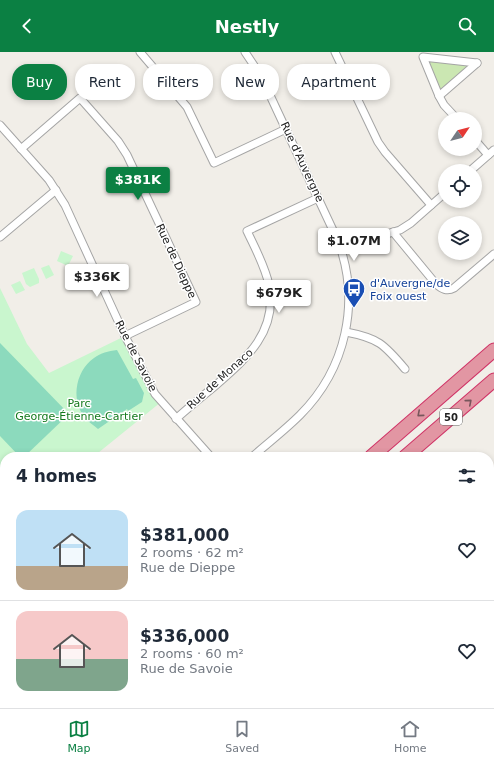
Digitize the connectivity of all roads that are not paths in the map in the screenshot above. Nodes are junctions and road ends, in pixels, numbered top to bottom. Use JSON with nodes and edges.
{"nodes":[{"id":1,"x":140,"y":52,"type":"edge"},
{"id":2,"x":245,"y":52,"type":"edge"},
{"id":3,"x":335,"y":52,"type":"edge"},
{"id":4,"x":439,"y":96,"type":"junction"},
{"id":5,"x":450,"y":112,"type":"edge"},
{"id":6,"x":0,"y":125,"type":"edge"},
{"id":7,"x":286,"y":129,"type":"junction"},
{"id":8,"x":482,"y":145,"type":"edge"},
{"id":9,"x":21,"y":149,"type":"junction"},
{"id":10,"x":491,"y":152,"type":"edge"},
{"id":11,"x":478,"y":164,"type":"edge"},
{"id":12,"x":56,"y":190,"type":"junction"},
{"id":13,"x":318,"y":198,"type":"junction"},
{"id":14,"x":438,"y":199,"type":"edge"},
{"id":15,"x":431,"y":205,"type":"junction"},
{"id":16,"x":393,"y":232,"type":"junction"},
{"id":17,"x":0,"y":237,"type":"edge"},
{"id":18,"x":341,"y":248,"type":"junction"},
{"id":19,"x":494,"y":254,"type":"edge"},
{"id":20,"x":346,"y":332,"type":"junction"},
{"id":21,"x":125,"y":336,"type":"junction"},
{"id":22,"x":494,"y":350,"type":"edge"},
{"id":23,"x":405,"y":369,"type":"dead end"},
{"id":24,"x":494,"y":380,"type":"edge"},
{"id":25,"x":176,"y":419,"type":"junction"},
{"id":26,"x":206,"y":452,"type":"edge"},
{"id":27,"x":258,"y":452,"type":"edge"},
{"id":28,"x":377,"y":452,"type":"edge"},
{"id":29,"x":411,"y":452,"type":"edge"}],
"edges":[{"from":1,"to":7,"type":"street"},
{"from":2,"to":7,"type":"street","name":"Rue d'Auvergne"},
{"from":3,"to":15,"type":"street"},
{"from":4,"to":4,"type":"street"},
{"from":4,"to":5,"type":"street"},
{"from":6,"to":9,"type":"street","name":"Rue de Savoie"},
{"from":7,"to":13,"type":"street","name":"Rue d'Auvergne"},
{"from":8,"to":10,"type":"street"},
{"from":9,"to":12,"type":"street","name":"Rue de Savoie"},
{"from":9,"to":21,"type":"street","name":"Rue de Dieppe"},
{"from":10,"to":11,"type":"street"},
{"from":12,"to":17,"type":"street"},
{"from":12,"to":21,"type":"street","name":"Rue de Savoie"},
{"from":13,"to":18,"type":"street","name":"Rue d'Auvergne"},
{"from":13,"to":25,"type":"street","name":"Rue de Monaco"},
{"from":14,"to":15,"type":"street"},
{"from":15,"to":16,"type":"street"},
{"from":16,"to":18,"type":"street"},
{"from":16,"to":19,"type":"street"},
{"from":18,"to":20,"type":"street","name":"Rue d'Auvergne"},
{"from":20,"to":23,"type":"street"},
{"from":20,"to":27,"type":"street","name":"Rue d'Auvergne"},
{"from":21,"to":25,"type":"street","name":"Rue de Savoie"},
{"from":22,"to":28,"type":"highway","number":"50","one_way":true},
{"from":29,"to":24,"type":"highway","number":"50","one_way":true},
{"from":25,"to":26,"type":"street","name":"Rue de Savoie"}]}
